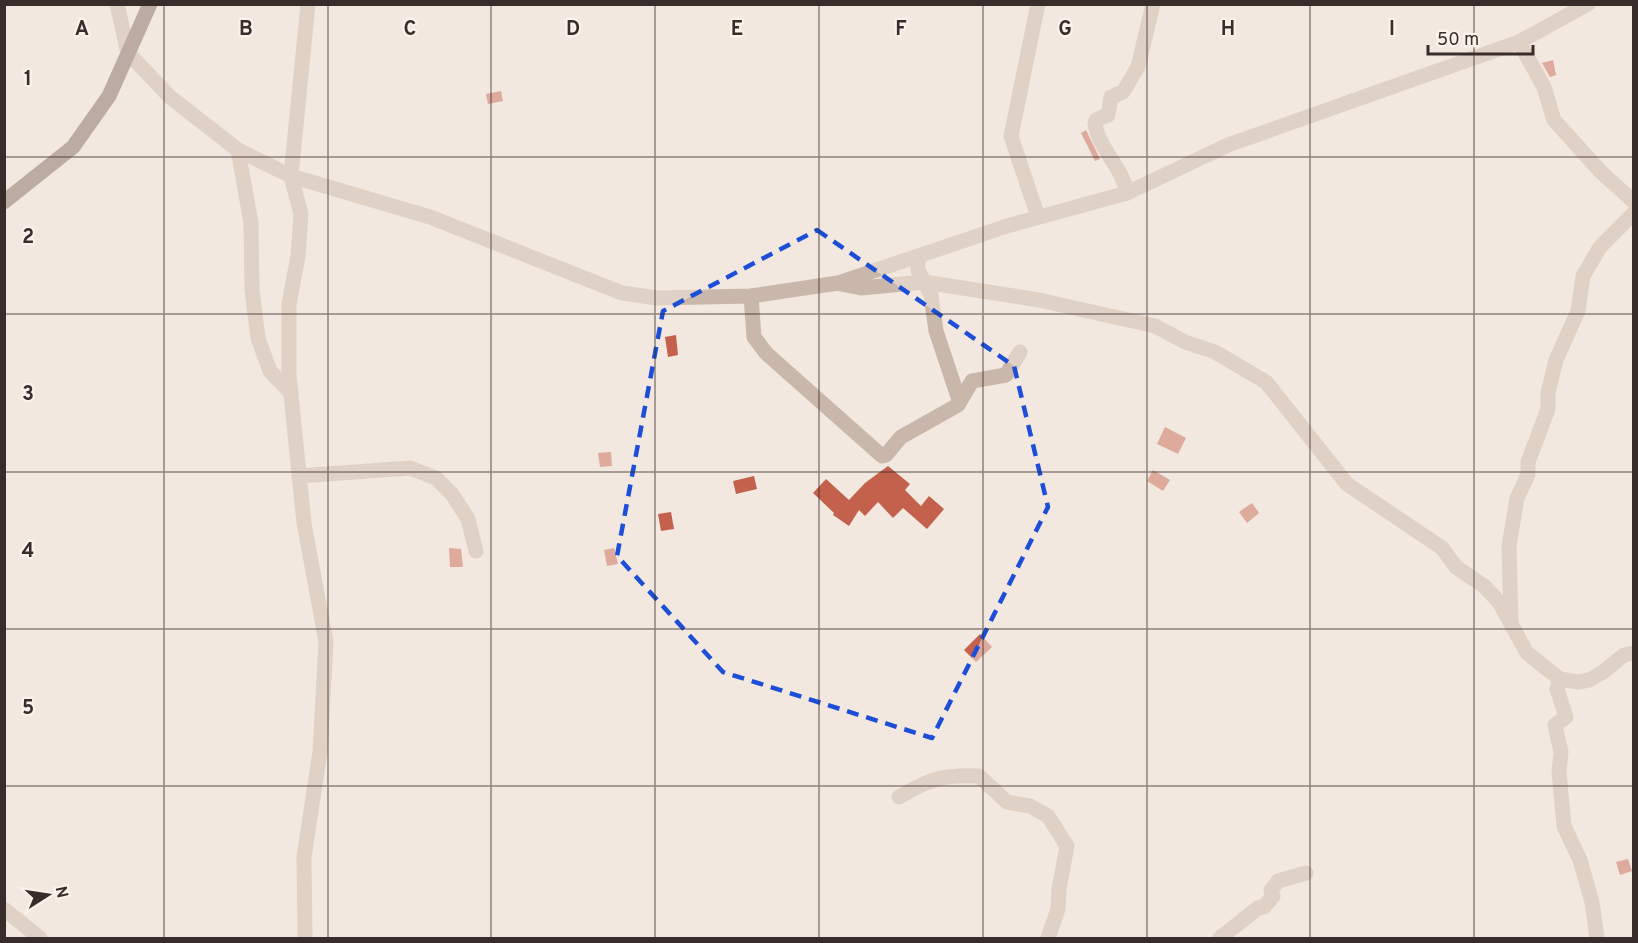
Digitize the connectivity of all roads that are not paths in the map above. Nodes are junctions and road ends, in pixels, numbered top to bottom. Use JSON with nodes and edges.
{"nodes":[{"id":1,"x":117,"y":4,"type":"edge"},
{"id":2,"x":150,"y":4,"type":"edge"},
{"id":3,"x":308,"y":4,"type":"edge"},
{"id":4,"x":1038,"y":4,"type":"edge"},
{"id":5,"x":1154,"y":4,"type":"edge"},
{"id":6,"x":1588,"y":4,"type":"edge"},
{"id":7,"x":1519,"y":42,"type":"junction"},
{"id":8,"x":129,"y":53,"type":"junction"},
{"id":9,"x":238,"y":150,"type":"junction"},
{"id":10,"x":291,"y":176,"type":"junction"},
{"id":11,"x":1127,"y":193,"type":"junction"},
{"id":12,"x":4,"y":202,"type":"edge"},
{"id":13,"x":1634,"y":202,"type":"edge"},
{"id":14,"x":1634,"y":213,"type":"edge"},
{"id":15,"x":1038,"y":217,"type":"junction"},
{"id":16,"x":918,"y":256,"type":"junction"},
{"id":17,"x":924,"y":282,"type":"junction"},
{"id":18,"x":838,"y":283,"type":"junction"},
{"id":19,"x":751,"y":296,"type":"junction"},
{"id":20,"x":1020,"y":352,"type":"dead end"},
{"id":21,"x":291,"y":393,"type":"junction"},
{"id":22,"x":959,"y":400,"type":"junction"},
{"id":23,"x":299,"y":476,"type":"junction"},
{"id":24,"x":476,"y":551,"type":"dead end"},
{"id":25,"x":1512,"y":626,"type":"junction"},
{"id":26,"x":1634,"y":653,"type":"edge"},
{"id":27,"x":1560,"y":679,"type":"junction"},
{"id":28,"x":899,"y":797,"type":"dead end"},
{"id":29,"x":1306,"y":873,"type":"dead end"},
{"id":30,"x":4,"y":909,"type":"edge"},
{"id":31,"x":40,"y":939,"type":"edge"},
{"id":32,"x":305,"y":939,"type":"edge"},
{"id":33,"x":1048,"y":939,"type":"edge"},
{"id":34,"x":1220,"y":939,"type":"edge"},
{"id":35,"x":1597,"y":939,"type":"edge"}],
"edges":[{"from":1,"to":8,"type":"street"},
{"from":2,"to":8,"type":"main road"},
{"from":3,"to":10,"type":"street"},
{"from":4,"to":15,"type":"street"},
{"from":5,"to":11,"type":"street"},
{"from":6,"to":7,"type":"street"},
{"from":7,"to":11,"type":"street"},
{"from":7,"to":13,"type":"street"},
{"from":8,"to":9,"type":"street"},
{"from":8,"to":12,"type":"main road"},
{"from":9,"to":10,"type":"street"},
{"from":9,"to":21,"type":"street"},
{"from":10,"to":19,"type":"street"},
{"from":10,"to":21,"type":"street"},
{"from":11,"to":15,"type":"street"},
{"from":14,"to":25,"type":"street"},
{"from":15,"to":16,"type":"street"},
{"from":16,"to":17,"type":"street"},
{"from":16,"to":18,"type":"street"},
{"from":17,"to":18,"type":"street"},
{"from":17,"to":22,"type":"street"},
{"from":17,"to":25,"type":"street"},
{"from":18,"to":19,"type":"street"},
{"from":19,"to":22,"type":"street"},
{"from":20,"to":22,"type":"street"},
{"from":21,"to":23,"type":"street"},
{"from":23,"to":24,"type":"street"},
{"from":23,"to":32,"type":"street"},
{"from":25,"to":27,"type":"street"},
{"from":26,"to":27,"type":"street"},
{"from":27,"to":35,"type":"street"},
{"from":28,"to":33,"type":"street"},
{"from":29,"to":34,"type":"street"},
{"from":30,"to":31,"type":"street"}]}
